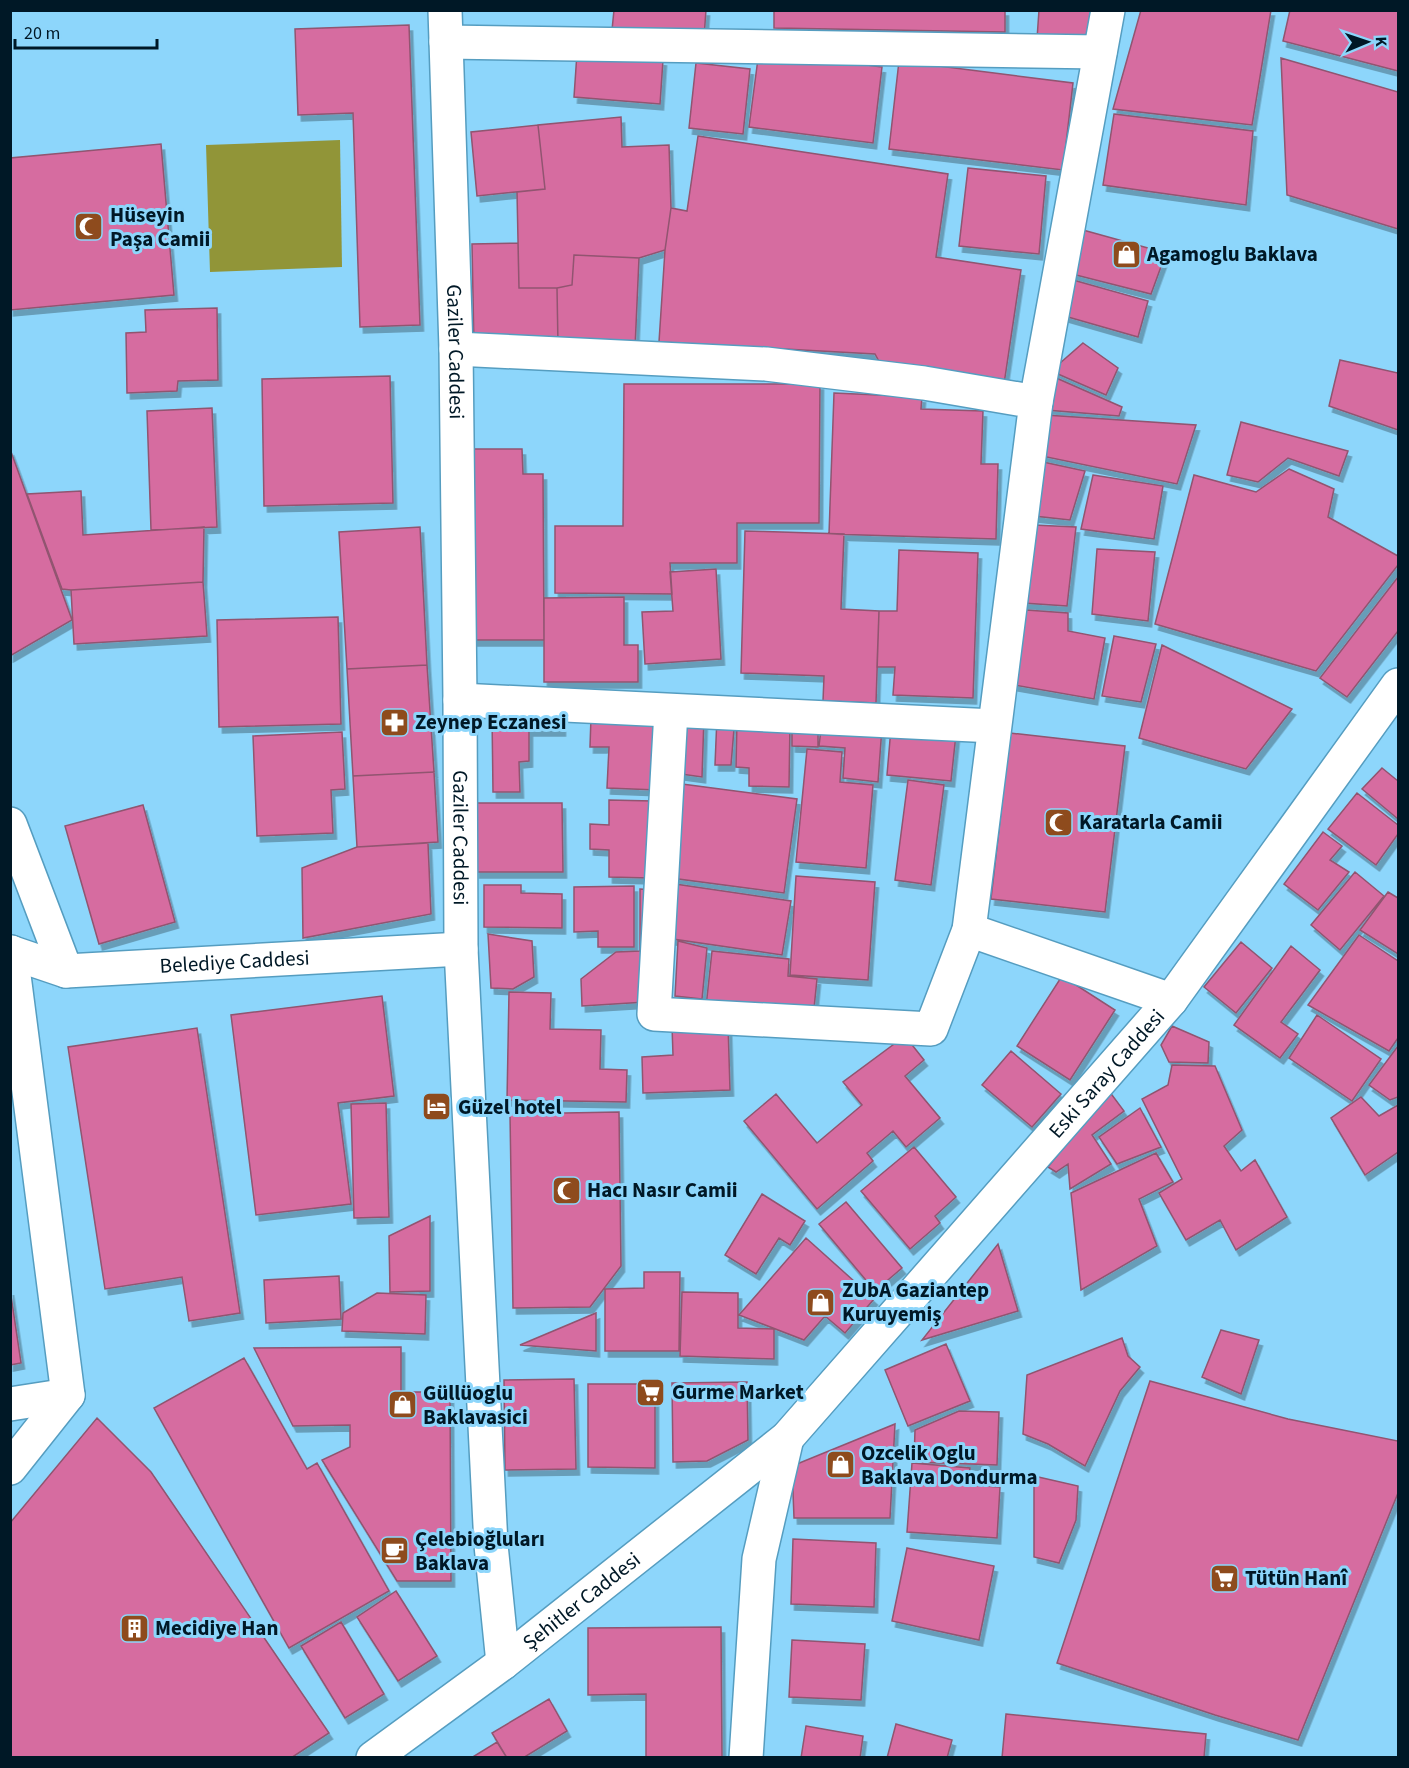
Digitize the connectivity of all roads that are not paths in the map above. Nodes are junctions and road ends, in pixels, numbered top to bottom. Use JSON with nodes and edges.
{"nodes":[{"id":1,"x":445,"y":10,"type":"edge"},
{"id":2,"x":1108,"y":10,"type":"edge"},
{"id":3,"x":446,"y":42,"type":"junction"},
{"id":4,"x":1100,"y":52,"type":"junction"},
{"id":5,"x":456,"y":350,"type":"junction"},
{"id":6,"x":1036,"y":402,"type":"junction"},
{"id":7,"x":1398,"y":685,"type":"edge"},
{"id":8,"x":460,"y":700,"type":"junction"},
{"id":9,"x":671,"y":711,"type":"junction"},
{"id":10,"x":994,"y":726,"type":"junction"},
{"id":11,"x":10,"y":824,"type":"edge"},
{"id":12,"x":969,"y":930,"type":"junction"},
{"id":13,"x":461,"y":949,"type":"junction"},
{"id":14,"x":11,"y":952,"type":"edge"},
{"id":15,"x":66,"y":971,"type":"junction"},
{"id":16,"x":1171,"y":1000,"type":"junction"},
{"id":17,"x":68,"y":1395,"type":"junction"},
{"id":18,"x":10,"y":1404,"type":"edge"},
{"id":19,"x":787,"y":1438,"type":"junction"},
{"id":20,"x":10,"y":1468,"type":"edge"},
{"id":21,"x":503,"y":1664,"type":"junction"},
{"id":22,"x":373,"y":1758,"type":"edge"},
{"id":23,"x":746,"y":1758,"type":"edge"}],
"edges":[{"from":1,"to":3,"type":"street","name":"Gaziler Caddesi"},
{"from":2,"to":4,"type":"street"},
{"from":3,"to":4,"type":"street"},
{"from":3,"to":5,"type":"street","name":"Gaziler Caddesi"},
{"from":4,"to":6,"type":"street"},
{"from":5,"to":6,"type":"street"},
{"from":5,"to":8,"type":"street","name":"Gaziler Caddesi"},
{"from":6,"to":10,"type":"street"},
{"from":7,"to":16,"type":"street","name":"Eski Saray Caddesi"},
{"from":8,"to":9,"type":"street"},
{"from":8,"to":13,"type":"street","name":"Gaziler Caddesi"},
{"from":9,"to":10,"type":"street"},
{"from":9,"to":12,"type":"street"},
{"from":10,"to":12,"type":"street"},
{"from":11,"to":15,"type":"street"},
{"from":12,"to":16,"type":"street"},
{"from":13,"to":15,"type":"street","name":"Belediye Caddesi"},
{"from":13,"to":21,"type":"street","name":"Gaziler Caddesi"},
{"from":14,"to":15,"type":"street","name":"Belediye Caddesi"},
{"from":14,"to":17,"type":"street"},
{"from":16,"to":19,"type":"street","name":"Eski Saray Caddesi"},
{"from":17,"to":18,"type":"street"},
{"from":17,"to":20,"type":"street"},
{"from":19,"to":21,"type":"street","name":"Şehitler Caddesi"},
{"from":19,"to":23,"type":"street"},
{"from":21,"to":22,"type":"street","name":"Şehitler Caddesi"}]}
